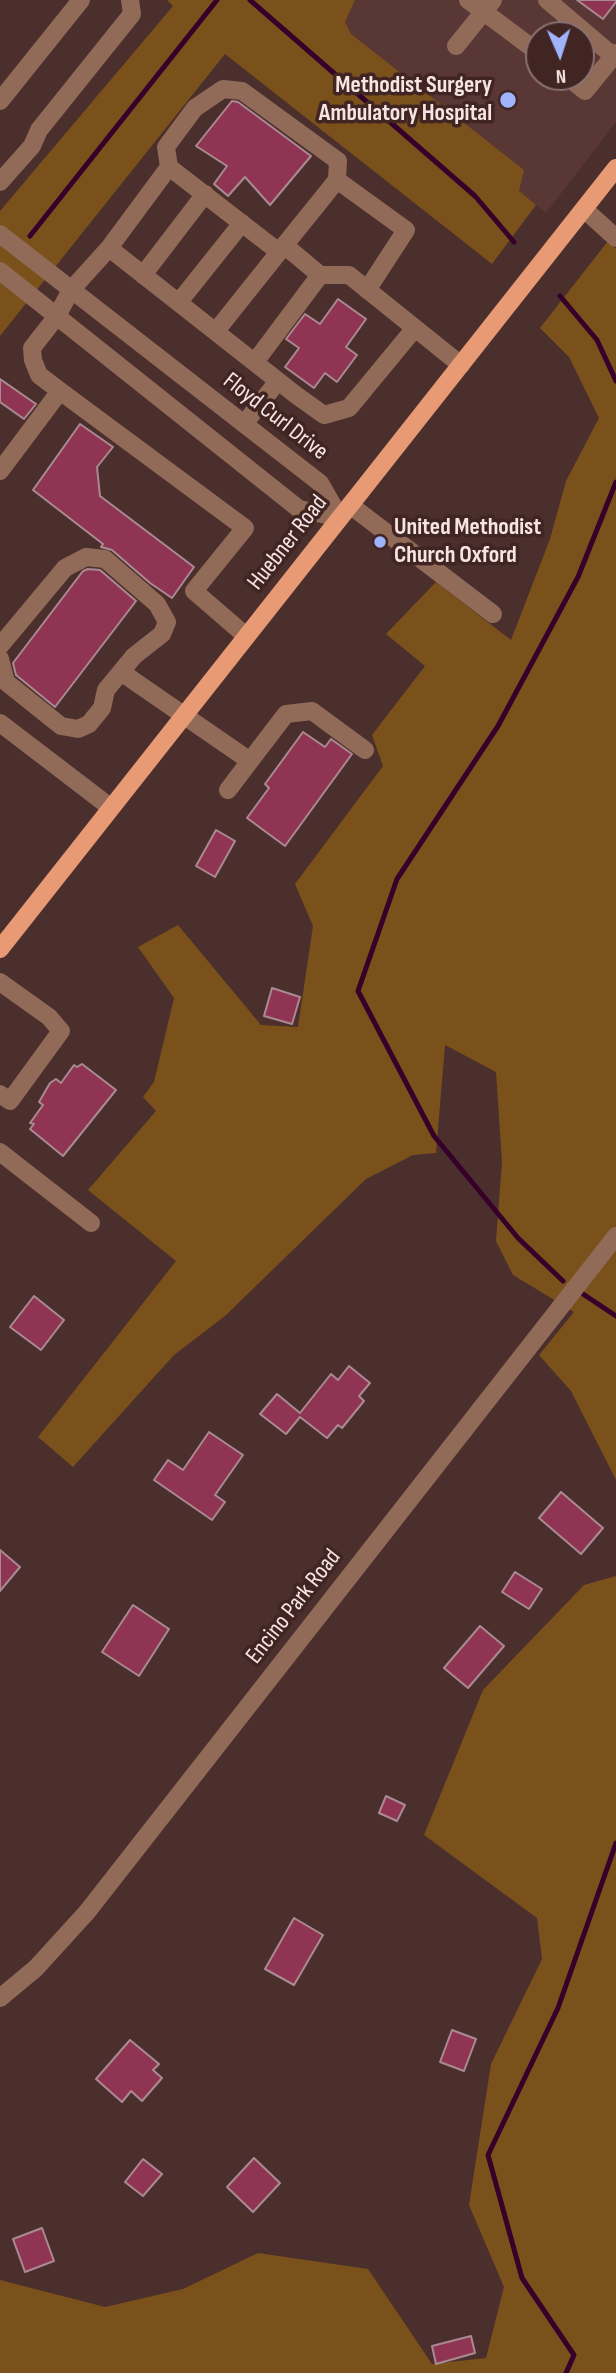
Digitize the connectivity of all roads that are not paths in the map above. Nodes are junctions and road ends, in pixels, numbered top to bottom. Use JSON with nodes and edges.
{"nodes":[{"id":1,"x":81,"y":0,"type":"edge"},
{"id":2,"x":130,"y":0,"type":"edge"},
{"id":3,"x":468,"y":0,"type":"edge"},
{"id":4,"x":547,"y":0,"type":"edge"},
{"id":5,"x":488,"y":6,"type":"edge"},
{"id":6,"x":525,"y":40,"type":"edge"},
{"id":7,"x":456,"y":46,"type":"dead end"},
{"id":8,"x":615,"y":54,"type":"edge"},
{"id":9,"x":595,"y":79,"type":"edge"},
{"id":10,"x":0,"y":101,"type":"edge"},
{"id":11,"x":169,"y":167,"type":"junction"},
{"id":12,"x":616,"y":168,"type":"edge"},
{"id":13,"x":337,"y":180,"type":"junction"},
{"id":14,"x":1,"y":181,"type":"edge"},
{"id":15,"x":205,"y":194,"type":"junction"},
{"id":16,"x":584,"y":209,"type":"junction"},
{"id":17,"x":242,"y":223,"type":"junction"},
{"id":18,"x":0,"y":234,"type":"edge"},
{"id":19,"x":616,"y":238,"type":"edge"},
{"id":20,"x":109,"y":248,"type":"junction"},
{"id":21,"x":282,"y":249,"type":"junction"},
{"id":22,"x":0,"y":271,"type":"edge"},
{"id":23,"x":143,"y":275,"type":"junction"},
{"id":24,"x":320,"y":275,"type":"junction"},
{"id":25,"x":71,"y":290,"type":"junction"},
{"id":26,"x":367,"y":290,"type":"junction"},
{"id":27,"x":179,"y":302,"type":"junction"},
{"id":28,"x":57,"y":316,"type":"junction"},
{"id":29,"x":415,"y":328,"type":"junction"},
{"id":30,"x":216,"y":331,"type":"junction"},
{"id":31,"x":255,"y":362,"type":"junction"},
{"id":32,"x":461,"y":365,"type":"junction"},
{"id":33,"x":278,"y":381,"type":"junction"},
{"id":34,"x":60,"y":391,"type":"junction"},
{"id":35,"x":244,"y":424,"type":"junction"},
{"id":36,"x":0,"y":471,"type":"edge"},
{"id":37,"x":345,"y":511,"type":"junction"},
{"id":38,"x":493,"y":614,"type":"dead end"},
{"id":39,"x":246,"y":636,"type":"junction"},
{"id":40,"x":0,"y":646,"type":"edge"},
{"id":41,"x":0,"y":659,"type":"edge"},
{"id":42,"x":121,"y":672,"type":"junction"},
{"id":43,"x":183,"y":715,"type":"junction"},
{"id":44,"x":0,"y":723,"type":"edge"},
{"id":45,"x":365,"y":750,"type":"dead end"},
{"id":46,"x":250,"y":761,"type":"junction"},
{"id":47,"x":229,"y":790,"type":"dead end"},
{"id":48,"x":110,"y":807,"type":"junction"},
{"id":49,"x":0,"y":949,"type":"edge"},
{"id":50,"x":0,"y":982,"type":"edge"},
{"id":51,"x":0,"y":1094,"type":"edge"},
{"id":52,"x":0,"y":1152,"type":"edge"},
{"id":53,"x":91,"y":1223,"type":"dead end"},
{"id":54,"x":616,"y":1236,"type":"edge"},
{"id":55,"x":0,"y":1998,"type":"edge"}],
"edges":[{"from":1,"to":10,"type":"street"},
{"from":2,"to":14,"type":"street"},
{"from":3,"to":5,"type":"street"},
{"from":4,"to":8,"type":"street"},
{"from":5,"to":6,"type":"street"},
{"from":5,"to":7,"type":"street"},
{"from":8,"to":9,"type":"street"},
{"from":11,"to":13,"type":"street"},
{"from":11,"to":15,"type":"street"},
{"from":11,"to":20,"type":"street"},
{"from":12,"to":16,"type":"main road","name":"Huebner Road"},
{"from":13,"to":21,"type":"street"},
{"from":13,"to":26,"type":"street"},
{"from":15,"to":17,"type":"street"},
{"from":15,"to":23,"type":"street"},
{"from":16,"to":19,"type":"street"},
{"from":16,"to":32,"type":"main road","name":"Huebner Road"},
{"from":17,"to":21,"type":"street"},
{"from":17,"to":27,"type":"street"},
{"from":18,"to":25,"type":"street","name":"Floyd Curl Drive"},
{"from":20,"to":23,"type":"street"},
{"from":20,"to":25,"type":"street"},
{"from":21,"to":24,"type":"street"},
{"from":21,"to":30,"type":"street"},
{"from":22,"to":28,"type":"street"},
{"from":23,"to":27,"type":"street"},
{"from":24,"to":26,"type":"street"},
{"from":24,"to":31,"type":"street"},
{"from":25,"to":28,"type":"street"},
{"from":25,"to":35,"type":"street","name":"Floyd Curl Drive"},
{"from":26,"to":29,"type":"street"},
{"from":27,"to":30,"type":"street"},
{"from":28,"to":34,"type":"street"},
{"from":28,"to":37,"type":"street"},
{"from":29,"to":32,"type":"street"},
{"from":29,"to":33,"type":"street"},
{"from":30,"to":31,"type":"street"},
{"from":31,"to":33,"type":"street"},
{"from":32,"to":37,"type":"main road","name":"Huebner Road"},
{"from":33,"to":35,"type":"street"},
{"from":34,"to":36,"type":"street"},
{"from":34,"to":39,"type":"street"},
{"from":35,"to":37,"type":"street","name":"Floyd Curl Drive"},
{"from":37,"to":38,"type":"street"},
{"from":37,"to":39,"type":"main road","name":"Huebner Road"},
{"from":39,"to":43,"type":"main road","name":"Huebner Road"},
{"from":40,"to":42,"type":"street"},
{"from":41,"to":42,"type":"street"},
{"from":42,"to":43,"type":"street"},
{"from":43,"to":46,"type":"street"},
{"from":43,"to":48,"type":"main road","name":"Huebner Road"},
{"from":44,"to":48,"type":"street"},
{"from":45,"to":46,"type":"street"},
{"from":46,"to":47,"type":"street"},
{"from":48,"to":49,"type":"main road","name":"Huebner Road"},
{"from":50,"to":51,"type":"street"},
{"from":52,"to":53,"type":"street"},
{"from":54,"to":55,"type":"street","name":"Encino Park Road"}]}
